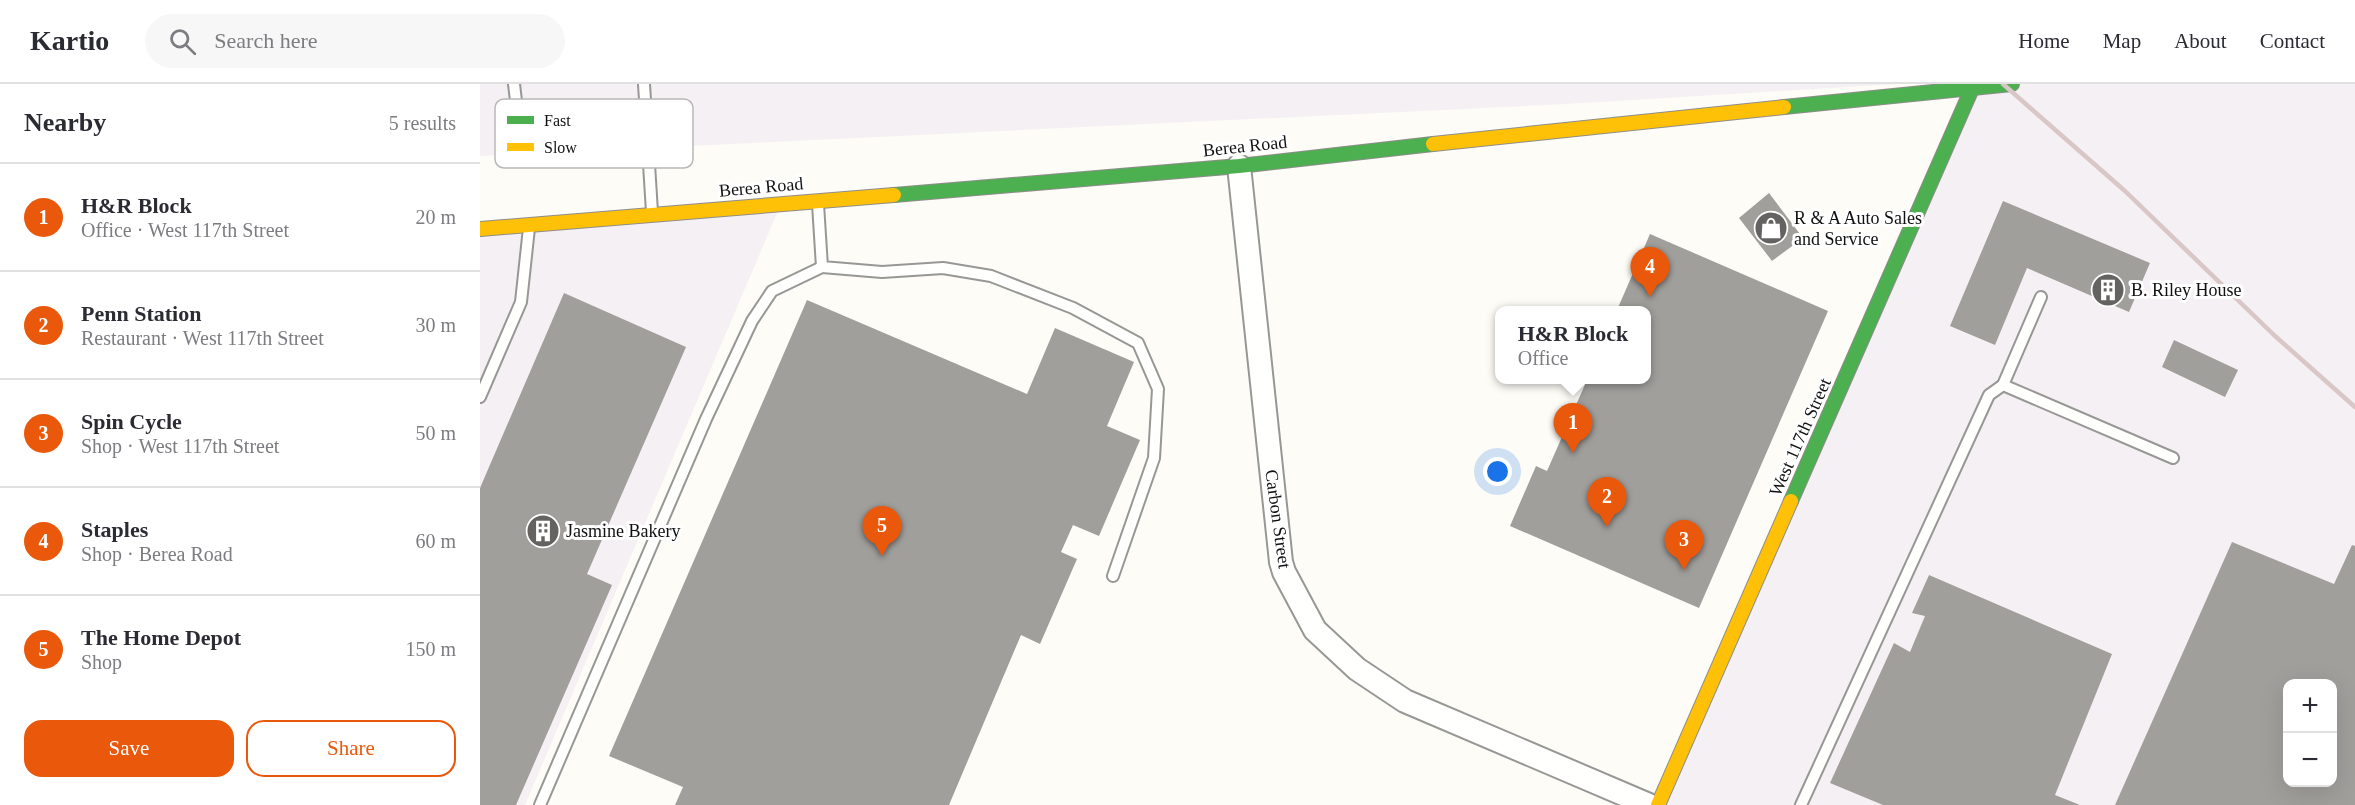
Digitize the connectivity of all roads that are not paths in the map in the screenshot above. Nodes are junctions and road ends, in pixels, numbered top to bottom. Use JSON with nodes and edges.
{"nodes":[{"id":1,"x":514,"y":84,"type":"edge"},
{"id":2,"x":644,"y":84,"type":"edge"},
{"id":3,"x":2012,"y":84,"type":"edge"},
{"id":4,"x":1973,"y":86,"type":"edge"},
{"id":5,"x":516,"y":99,"type":"edge"},
{"id":6,"x":645,"y":99,"type":"edge"},
{"id":7,"x":1239,"y":166,"type":"junction"},
{"id":8,"x":650,"y":168,"type":"edge"},
{"id":9,"x":818,"y":201,"type":"junction"},
{"id":10,"x":653,"y":214,"type":"junction"},
{"id":11,"x":529,"y":225,"type":"junction"},
{"id":12,"x":480,"y":229,"type":"edge"},
{"id":13,"x":822,"y":267,"type":"junction"},
{"id":14,"x":2041,"y":297,"type":"dead end"},
{"id":15,"x":2003,"y":385,"type":"junction"},
{"id":16,"x":480,"y":397,"type":"edge"},
{"id":17,"x":2173,"y":458,"type":"dead end"},
{"id":18,"x":1113,"y":576,"type":"dead end"},
{"id":19,"x":540,"y":805,"type":"edge"},
{"id":20,"x":1649,"y":805,"type":"edge"},
{"id":21,"x":1658,"y":805,"type":"edge"},
{"id":22,"x":1801,"y":805,"type":"edge"}],
"edges":[{"from":1,"to":5,"type":"lane"},
{"from":2,"to":6,"type":"lane"},
{"from":3,"to":4,"type":"main road","name":"Berea Road"},
{"from":4,"to":7,"type":"main road","name":"Berea Road"},
{"from":4,"to":21,"type":"main road","name":"West 117th Street"},
{"from":7,"to":9,"type":"main road","name":"Berea Road"},
{"from":7,"to":20,"type":"street","name":"Carbon Street"},
{"from":8,"to":10,"type":"lane"},
{"from":9,"to":10,"type":"main road","name":"Berea Road"},
{"from":9,"to":13,"type":"lane"},
{"from":10,"to":11,"type":"main road","name":"Berea Road"},
{"from":11,"to":12,"type":"main road","name":"Berea Road"},
{"from":11,"to":16,"type":"lane"},
{"from":13,"to":18,"type":"lane"},
{"from":13,"to":19,"type":"lane"},
{"from":14,"to":15,"type":"lane"},
{"from":15,"to":17,"type":"lane"},
{"from":15,"to":22,"type":"lane"}]}
